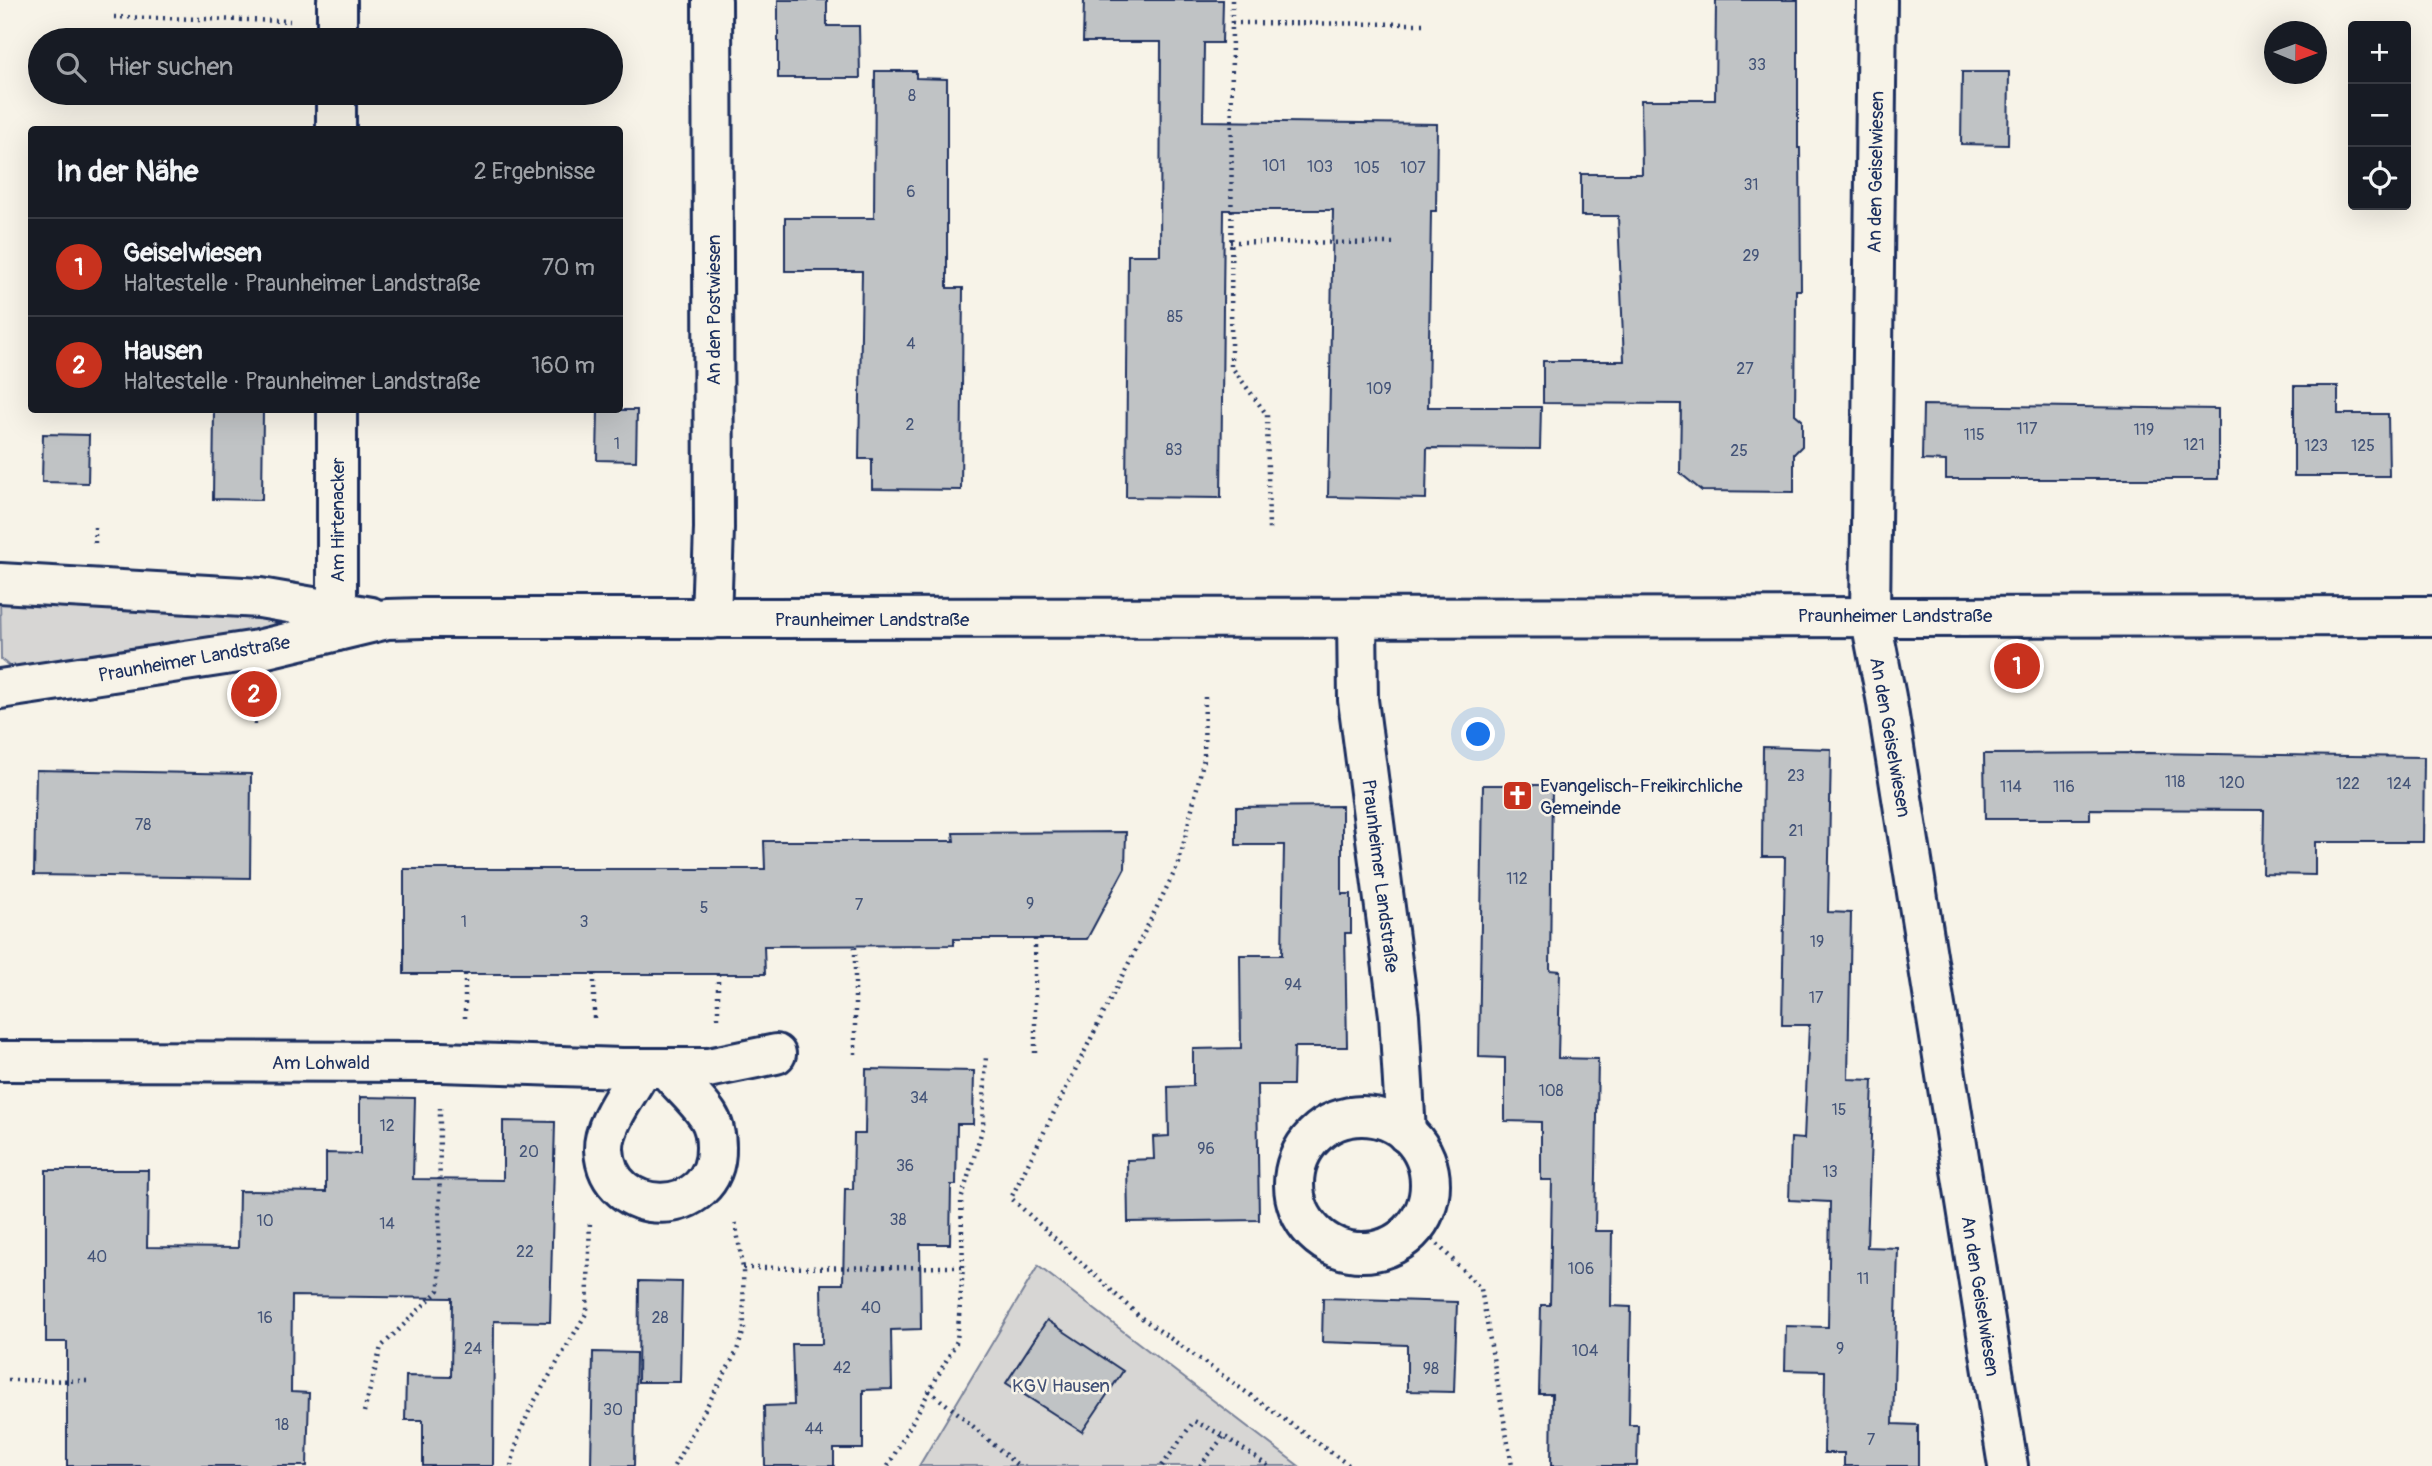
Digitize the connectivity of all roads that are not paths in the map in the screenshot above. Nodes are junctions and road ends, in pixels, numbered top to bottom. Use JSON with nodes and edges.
{"nodes":[{"id":1,"x":712,"y":0,"type":"edge"},
{"id":2,"x":1877,"y":0,"type":"edge"},
{"id":3,"x":336,"y":105,"type":"edge"},
{"id":4,"x":336,"y":126,"type":"edge"},
{"id":5,"x":337,"y":413,"type":"edge"},
{"id":6,"x":0,"y":583,"type":"edge"},
{"id":7,"x":1870,"y":615,"type":"junction"},
{"id":8,"x":2432,"y":616,"type":"edge"},
{"id":9,"x":711,"y":619,"type":"junction"},
{"id":10,"x":1357,"y":619,"type":"junction"},
{"id":11,"x":337,"y":621,"type":"junction"},
{"id":12,"x":0,"y":689,"type":"edge"},
{"id":13,"x":776,"y":1054,"type":"dead end"},
{"id":14,"x":0,"y":1062,"type":"edge"},
{"id":15,"x":654,"y":1068,"type":"junction"},
{"id":16,"x":1406,"y":1133,"type":"junction"},
{"id":17,"x":2008,"y":1466,"type":"edge"}],
"edges":[{"from":1,"to":9,"type":"street","name":"An den Postwiesen"},
{"from":2,"to":7,"type":"street","name":"An den Geiselwiesen"},
{"from":3,"to":4,"type":"street"},
{"from":5,"to":11,"type":"street","name":"Am Hirtenacker"},
{"from":6,"to":11,"type":"street","name":"Praunheimer Landstraße"},
{"from":7,"to":8,"type":"street","name":"Praunheimer Landstraße"},
{"from":7,"to":10,"type":"street","name":"Praunheimer Landstraße"},
{"from":7,"to":17,"type":"street","name":"An den Geiselwiesen"},
{"from":9,"to":10,"type":"street","name":"Praunheimer Landstraße"},
{"from":9,"to":11,"type":"street","name":"Praunheimer Landstraße"},
{"from":10,"to":16,"type":"street","name":"Praunheimer Landstraße"},
{"from":11,"to":12,"type":"street","name":"Praunheimer Landstraße"},
{"from":13,"to":15,"type":"street","name":"Am Lohwald"},
{"from":14,"to":15,"type":"street","name":"Am Lohwald"},
{"from":15,"to":15,"type":"street"},
{"from":16,"to":16,"type":"street"}]}
